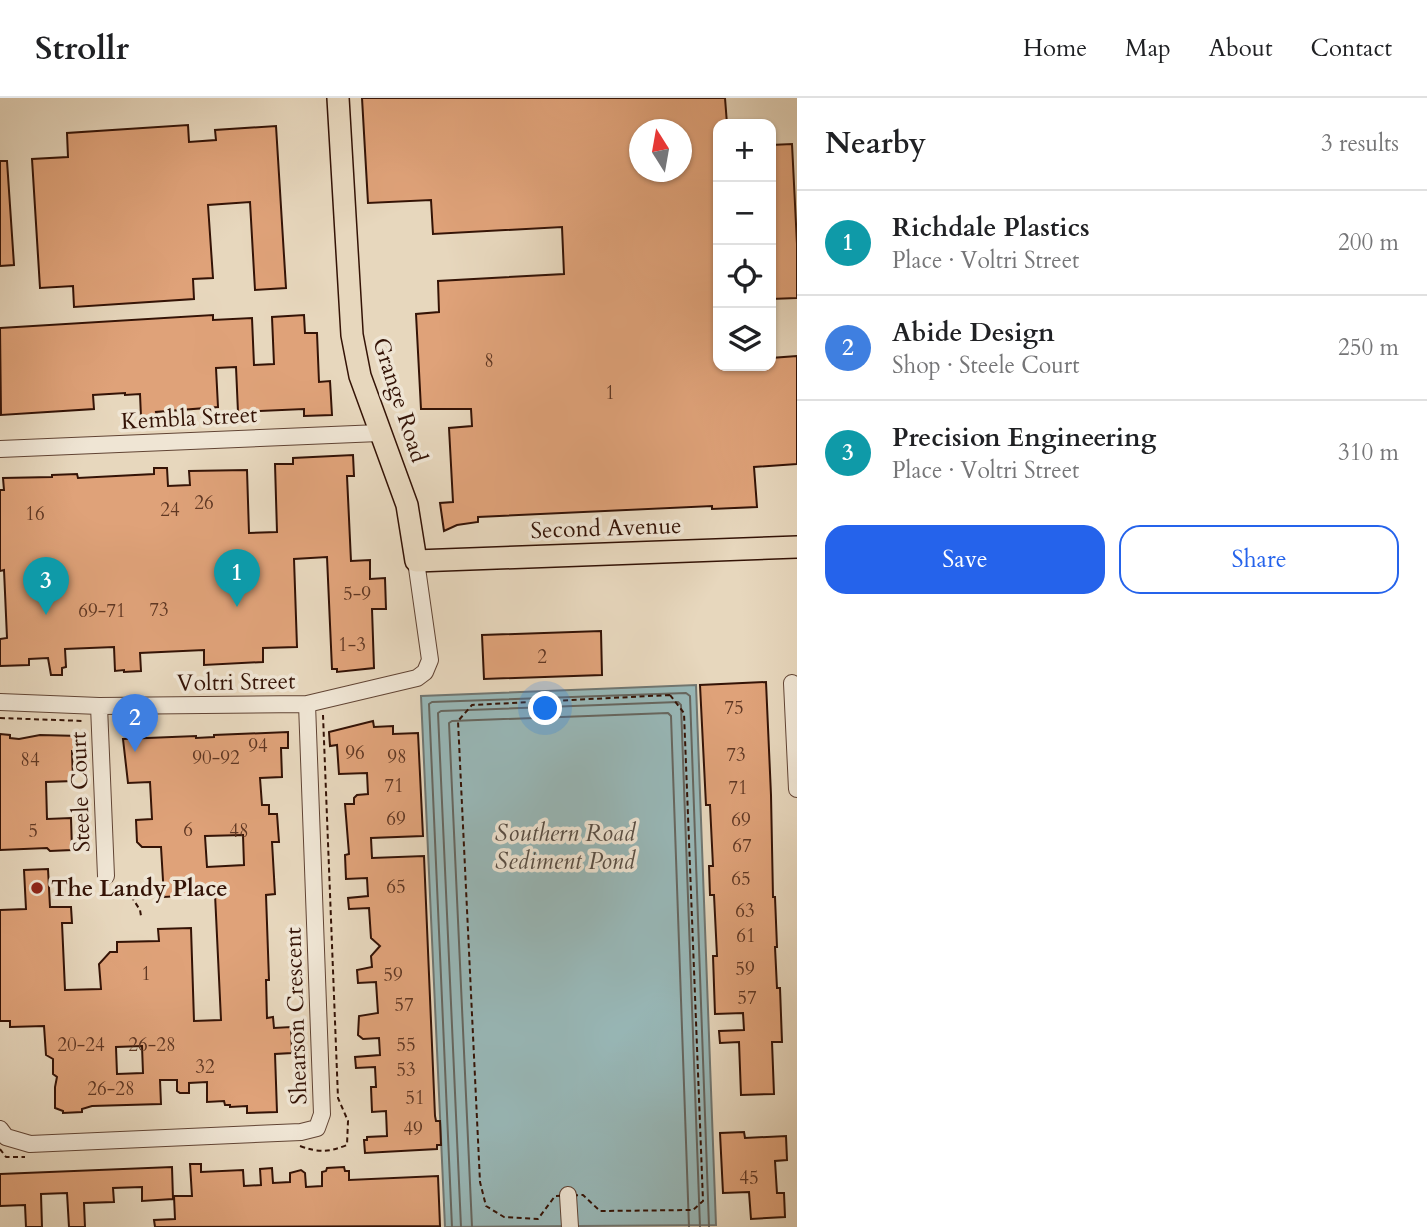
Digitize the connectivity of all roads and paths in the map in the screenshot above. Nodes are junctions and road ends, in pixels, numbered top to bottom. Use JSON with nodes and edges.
{"nodes":[{"id":1,"x":338,"y":98,"type":"edge"},
{"id":2,"x":379,"y":433,"type":"junction"},
{"id":3,"x":0,"y":449,"type":"edge"},
{"id":4,"x":797,"y":547,"type":"edge"},
{"id":5,"x":416,"y":561,"type":"junction"},
{"id":6,"x":425,"y":672,"type":"joint"},
{"id":7,"x":792,"y":683,"type":"dead end"},
{"id":8,"x":0,"y":702,"type":"edge"},
{"id":9,"x":307,"y":704,"type":"junction"},
{"id":10,"x":99,"y":706,"type":"junction"},
{"id":11,"x":323,"y":715,"type":"dead end"},
{"id":12,"x":0,"y":718,"type":"edge"},
{"id":13,"x":85,"y":721,"type":"dead end"},
{"id":14,"x":797,"y":789,"type":"edge"},
{"id":15,"x":106,"y":876,"type":"dead end"},
{"id":16,"x":131,"y":896,"type":"dead end"},
{"id":17,"x":141,"y":916,"type":"dead end"},
{"id":18,"x":0,"y":1129,"type":"edge"},
{"id":19,"x":0,"y":1149,"type":"edge"},
{"id":20,"x":328,"y":1152,"type":"dead end"},
{"id":21,"x":13,"y":1158,"type":"dead end"},
{"id":22,"x":568,"y":1195,"type":"junction"},
{"id":23,"x":570,"y":1227,"type":"edge"}],
"edges":[{"from":1,"to":2,"type":"main road","name":"Grange Road"},
{"from":2,"to":3,"type":"street","name":"Kembla Street"},
{"from":2,"to":5,"type":"main road","name":"Grange Road"},
{"from":4,"to":5,"type":"main road","name":"Second Avenue"},
{"from":5,"to":6,"type":"street","name":"Grange Road"},
{"from":6,"to":9,"type":"street","name":"Voltri Street"},
{"from":7,"to":14,"type":"street"},
{"from":8,"to":10,"type":"street","name":"Voltri Street"},
{"from":9,"to":10,"type":"street","name":"Voltri Street"},
{"from":9,"to":18,"type":"street","name":"Shearson Crescent"},
{"from":10,"to":15,"type":"street","name":"Steele Court"},
{"from":11,"to":20,"type":"path"},
{"from":12,"to":13,"type":"path"},
{"from":16,"to":17,"type":"path"},
{"from":19,"to":21,"type":"path"},
{"from":22,"to":22,"type":"path"},
{"from":22,"to":23,"type":"street"}]}
